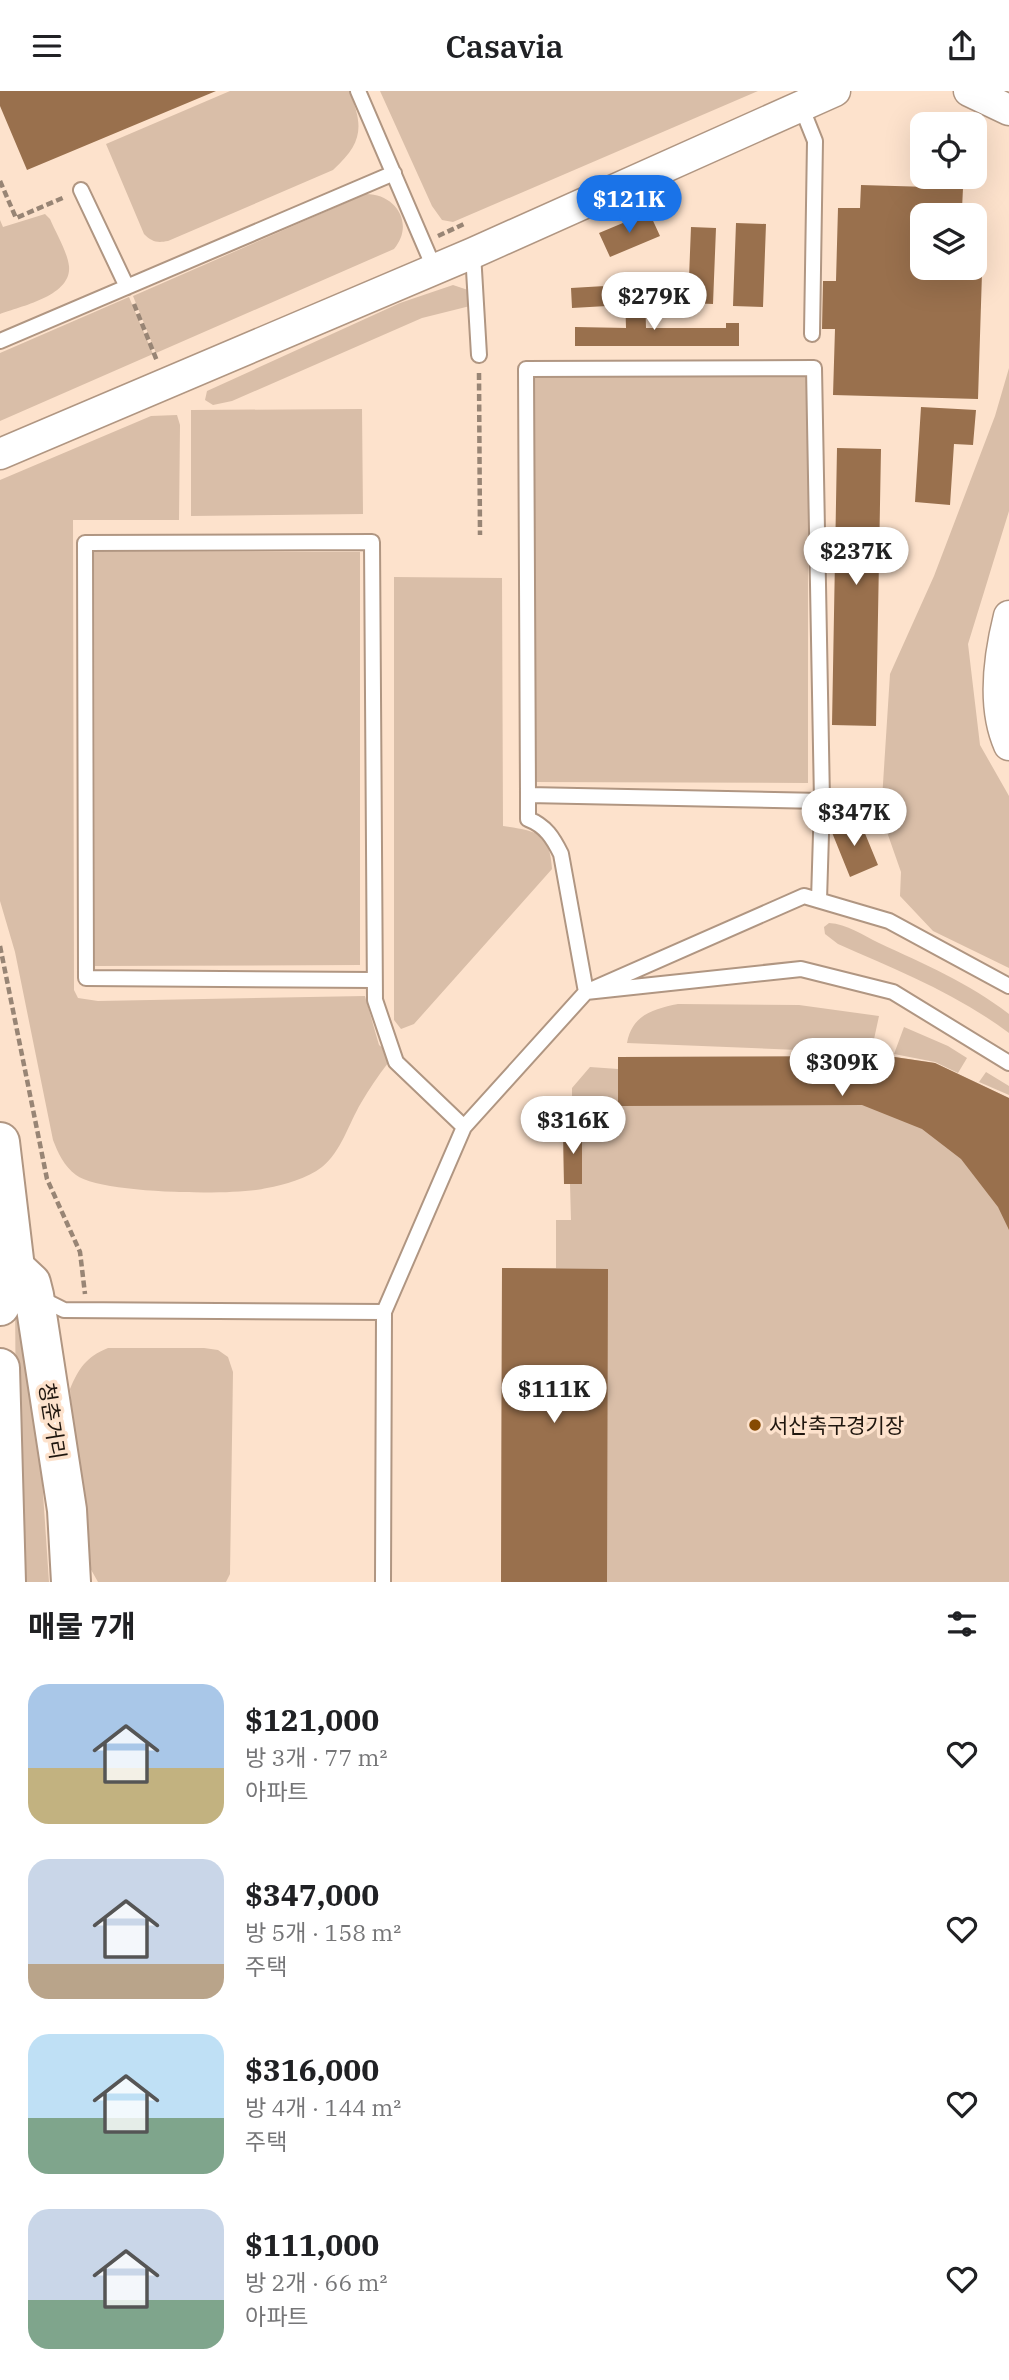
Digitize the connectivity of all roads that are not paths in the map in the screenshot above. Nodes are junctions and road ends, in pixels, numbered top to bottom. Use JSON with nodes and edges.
{"nodes":[{"id":1,"x":358,"y":91,"type":"edge"},
{"id":2,"x":835,"y":91,"type":"edge"},
{"id":3,"x":969,"y":91,"type":"edge"},
{"id":4,"x":801,"y":106,"type":"junction"},
{"id":5,"x":1009,"y":110,"type":"edge"},
{"id":6,"x":394,"y":173,"type":"junction"},
{"id":7,"x":81,"y":190,"type":"road end"},
{"id":8,"x":473,"y":253,"type":"junction"},
{"id":9,"x":435,"y":269,"type":"junction"},
{"id":10,"x":127,"y":287,"type":"junction"},
{"id":11,"x":812,"y":334,"type":"dead end"},
{"id":12,"x":0,"y":341,"type":"edge"},
{"id":13,"x":478,"y":355,"type":"road end"},
{"id":14,"x":0,"y":454,"type":"edge"},
{"id":15,"x":1009,"y":616,"type":"edge"},
{"id":16,"x":1009,"y":745,"type":"edge"},
{"id":17,"x":528,"y":795,"type":"junction"},
{"id":18,"x":822,"y":801,"type":"junction"},
{"id":19,"x":819,"y":900,"type":"junction"},
{"id":20,"x":373,"y":981,"type":"junction"},
{"id":21,"x":1009,"y":986,"type":"edge"},
{"id":22,"x":586,"y":992,"type":"junction"},
{"id":23,"x":1009,"y":1063,"type":"edge"},
{"id":24,"x":464,"y":1127,"type":"junction"},
{"id":25,"x":0,"y":1142,"type":"edge"},
{"id":26,"x":16,"y":1290,"type":"edge"},
{"id":27,"x":384,"y":1312,"type":"junction"},
{"id":28,"x":0,"y":1368,"type":"edge"},
{"id":29,"x":6,"y":1582,"type":"edge"},
{"id":30,"x":71,"y":1582,"type":"edge"},
{"id":31,"x":383,"y":1582,"type":"edge"}],
"edges":[{"from":1,"to":6,"type":"lane"},
{"from":2,"to":4,"type":"street"},
{"from":3,"to":5,"type":"street"},
{"from":4,"to":8,"type":"street"},
{"from":4,"to":11,"type":"lane"},
{"from":6,"to":9,"type":"lane"},
{"from":6,"to":10,"type":"lane"},
{"from":7,"to":10,"type":"lane"},
{"from":8,"to":9,"type":"street"},
{"from":8,"to":13,"type":"lane"},
{"from":9,"to":14,"type":"street"},
{"from":10,"to":12,"type":"lane"},
{"from":15,"to":16,"type":"street"},
{"from":17,"to":18,"type":"lane"},
{"from":17,"to":18,"type":"lane"},
{"from":17,"to":22,"type":"lane"},
{"from":18,"to":19,"type":"lane"},
{"from":19,"to":21,"type":"lane"},
{"from":19,"to":22,"type":"lane"},
{"from":20,"to":20,"type":"lane"},
{"from":20,"to":24,"type":"lane"},
{"from":22,"to":23,"type":"lane"},
{"from":22,"to":24,"type":"lane"},
{"from":24,"to":27,"type":"lane"},
{"from":25,"to":26,"type":"main road","name":"청춘거리"},
{"from":26,"to":27,"type":"lane"},
{"from":26,"to":30,"type":"main road","name":"청춘거리"},
{"from":27,"to":31,"type":"lane"},
{"from":28,"to":29,"type":"main road"}]}
